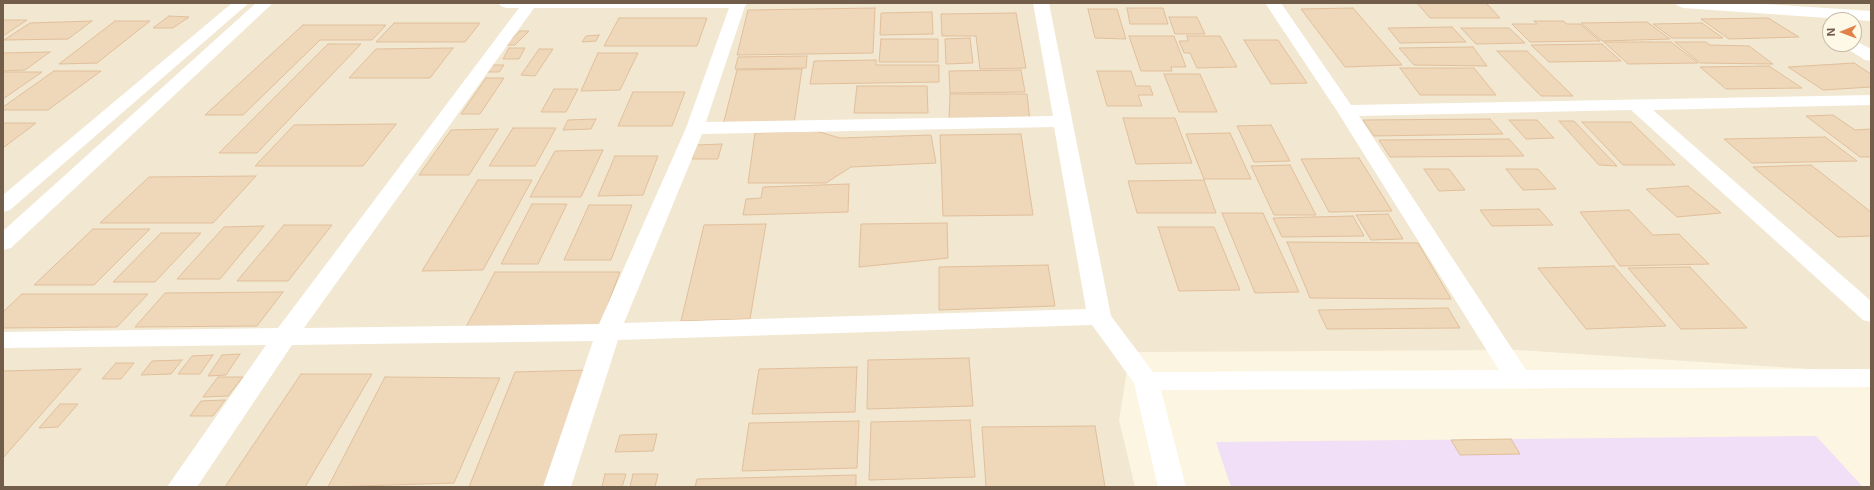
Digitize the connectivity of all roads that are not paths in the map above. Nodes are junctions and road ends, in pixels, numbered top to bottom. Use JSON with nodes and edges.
{"nodes":[{"id":1,"x":241,"y":3,"type":"edge"},
{"id":2,"x":265,"y":3,"type":"edge"},
{"id":3,"x":506,"y":3,"type":"edge"},
{"id":4,"x":530,"y":3,"type":"edge"},
{"id":5,"x":739,"y":3,"type":"edge"},
{"id":6,"x":1041,"y":3,"type":"edge"},
{"id":7,"x":1273,"y":3,"type":"edge"},
{"id":8,"x":1683,"y":3,"type":"edge"},
{"id":9,"x":1839,"y":3,"type":"edge"},
{"id":10,"x":1802,"y":12,"type":"junction"},
{"id":11,"x":1864,"y":15,"type":"edge"},
{"id":12,"x":1822,"y":25,"type":"edge"},
{"id":13,"x":1862,"y":50,"type":"edge"},
{"id":14,"x":1871,"y":56,"type":"edge"},
{"id":15,"x":1871,"y":100,"type":"edge"},
{"id":16,"x":1636,"y":105,"type":"junction"},
{"id":17,"x":1346,"y":111,"type":"junction"},
{"id":18,"x":1063,"y":121,"type":"junction"},
{"id":19,"x":695,"y":128,"type":"junction"},
{"id":20,"x":3,"y":206,"type":"edge"},
{"id":21,"x":3,"y":242,"type":"edge"},
{"id":22,"x":1871,"y":314,"type":"edge"},
{"id":23,"x":1099,"y":317,"type":"junction"},
{"id":24,"x":608,"y":332,"type":"junction"},
{"id":25,"x":285,"y":336,"type":"junction"},
{"id":26,"x":3,"y":340,"type":"edge"},
{"id":27,"x":1871,"y":378,"type":"edge"},
{"id":28,"x":1518,"y":379,"type":"junction"},
{"id":29,"x":1146,"y":381,"type":"junction"},
{"id":30,"x":181,"y":487,"type":"edge"},
{"id":31,"x":557,"y":487,"type":"edge"},
{"id":32,"x":1172,"y":487,"type":"edge"}],
"edges":[{"from":1,"to":20,"type":"street"},
{"from":2,"to":21,"type":"street"},
{"from":3,"to":4,"type":"street"},
{"from":4,"to":5,"type":"street"},
{"from":4,"to":25,"type":"street"},
{"from":5,"to":19,"type":"street"},
{"from":6,"to":18,"type":"street"},
{"from":7,"to":17,"type":"street"},
{"from":8,"to":10,"type":"street"},
{"from":9,"to":11,"type":"street"},
{"from":10,"to":11,"type":"street"},
{"from":10,"to":12,"type":"street"},
{"from":13,"to":14,"type":"street"},
{"from":15,"to":16,"type":"street"},
{"from":16,"to":17,"type":"street"},
{"from":16,"to":22,"type":"street"},
{"from":17,"to":28,"type":"street"},
{"from":18,"to":19,"type":"street"},
{"from":18,"to":23,"type":"street"},
{"from":19,"to":24,"type":"street"},
{"from":23,"to":24,"type":"street"},
{"from":23,"to":29,"type":"street"},
{"from":24,"to":25,"type":"street"},
{"from":24,"to":31,"type":"street"},
{"from":25,"to":26,"type":"street"},
{"from":25,"to":30,"type":"street"},
{"from":27,"to":28,"type":"street"},
{"from":28,"to":29,"type":"street"},
{"from":29,"to":32,"type":"street"}]}
